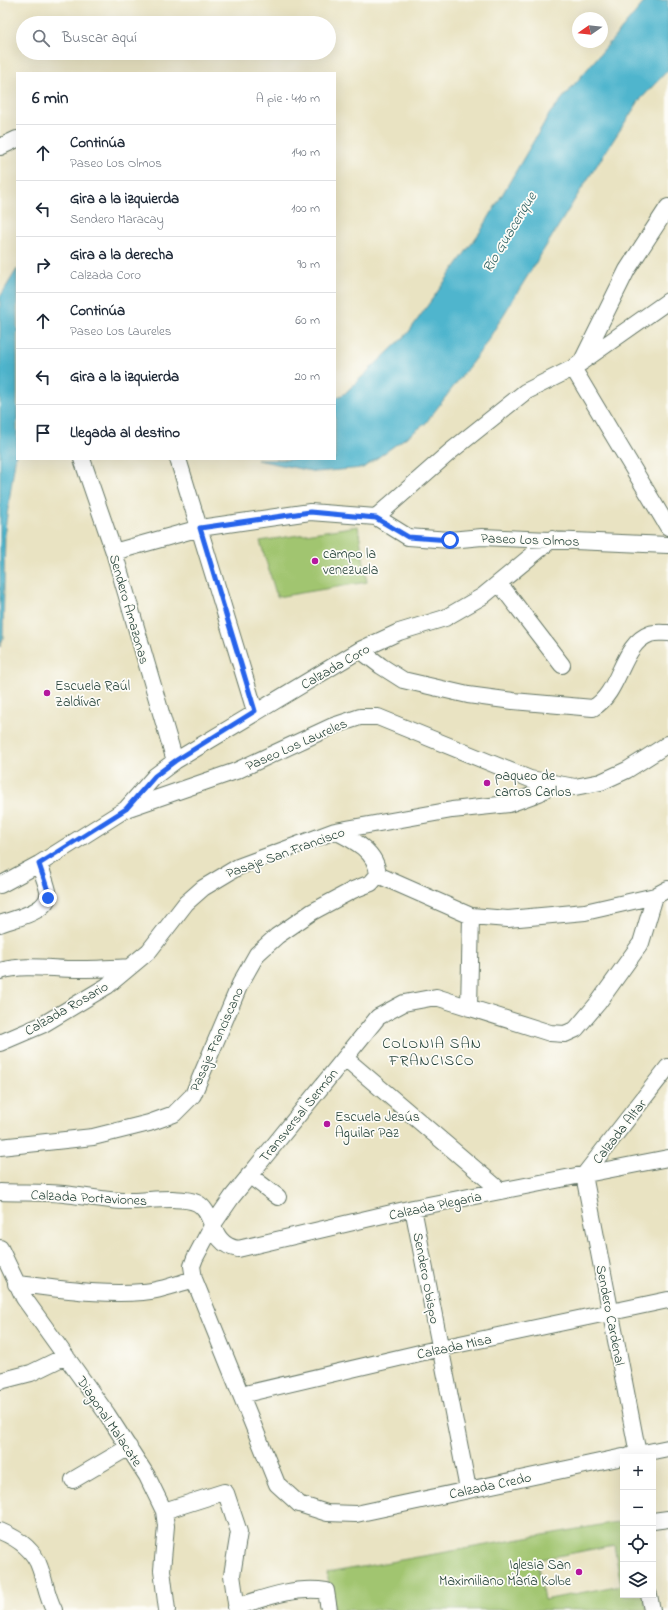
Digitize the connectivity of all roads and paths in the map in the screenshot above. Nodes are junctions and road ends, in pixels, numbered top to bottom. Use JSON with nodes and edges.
{"nodes":[{"id":1,"x":16,"y":139,"type":"edge"},
{"id":2,"x":0,"y":147,"type":"edge"},
{"id":3,"x":668,"y":207,"type":"edge"},
{"id":4,"x":668,"y":301,"type":"edge"},
{"id":5,"x":577,"y":365,"type":"junction"},
{"id":6,"x":82,"y":460,"type":"edge"},
{"id":7,"x":178,"y":460,"type":"edge"},
{"id":8,"x":376,"y":518,"type":"junction"},
{"id":9,"x":668,"y":527,"type":"edge"},
{"id":10,"x":200,"y":528,"type":"junction"},
{"id":11,"x":552,"y":539,"type":"junction"},
{"id":12,"x":668,"y":545,"type":"edge"},
{"id":13,"x":114,"y":552,"type":"junction"},
{"id":14,"x":499,"y":583,"type":"junction"},
{"id":15,"x":668,"y":633,"type":"edge"},
{"id":16,"x":360,"y":650,"type":"junction"},
{"id":17,"x":562,"y":665,"type":"dead end"},
{"id":18,"x":255,"y":711,"type":"junction"},
{"id":19,"x":668,"y":744,"type":"edge"},
{"id":20,"x":175,"y":761,"type":"junction"},
{"id":21,"x":554,"y":783,"type":"junction"},
{"id":22,"x":126,"y":809,"type":"junction"},
{"id":23,"x":335,"y":831,"type":"junction"},
{"id":24,"x":39,"y":864,"type":"junction"},
{"id":25,"x":378,"y":875,"type":"junction"},
{"id":26,"x":0,"y":885,"type":"edge"},
{"id":27,"x":661,"y":892,"type":"edge"},
{"id":28,"x":471,"y":916,"type":"junction"},
{"id":29,"x":0,"y":924,"type":"edge"},
{"id":30,"x":130,"y":968,"type":"junction"},
{"id":31,"x":0,"y":971,"type":"edge"},
{"id":32,"x":469,"y":1008,"type":"junction"},
{"id":33,"x":0,"y":1043,"type":"edge"},
{"id":34,"x":345,"y":1058,"type":"junction"},
{"id":35,"x":668,"y":1067,"type":"edge"},
{"id":36,"x":0,"y":1147,"type":"edge"},
{"id":37,"x":668,"y":1158,"type":"edge"},
{"id":38,"x":249,"y":1175,"type":"junction"},
{"id":39,"x":584,"y":1175,"type":"junction"},
{"id":40,"x":501,"y":1191,"type":"junction"},
{"id":41,"x":0,"y":1192,"type":"edge"},
{"id":42,"x":278,"y":1197,"type":"dead end"},
{"id":43,"x":413,"y":1208,"type":"junction"},
{"id":44,"x":212,"y":1226,"type":"junction"},
{"id":45,"x":0,"y":1248,"type":"edge"},
{"id":46,"x":194,"y":1279,"type":"junction"},
{"id":47,"x":16,"y":1284,"type":"junction"},
{"id":48,"x":668,"y":1300,"type":"edge"},
{"id":49,"x":611,"y":1312,"type":"junction"},
{"id":50,"x":441,"y":1348,"type":"junction"},
{"id":51,"x":66,"y":1356,"type":"junction"},
{"id":52,"x":0,"y":1382,"type":"edge"},
{"id":53,"x":241,"y":1395,"type":"junction"},
{"id":54,"x":128,"y":1447,"type":"junction"},
{"id":55,"x":668,"y":1448,"type":"edge"},
{"id":56,"x":629,"y":1454,"type":"edge"},
{"id":57,"x":639,"y":1454,"type":"edge"},
{"id":58,"x":620,"y":1458,"type":"edge"},
{"id":59,"x":73,"y":1480,"type":"dead end"},
{"id":60,"x":468,"y":1489,"type":"junction"},
{"id":61,"x":164,"y":1511,"type":"junction"},
{"id":62,"x":356,"y":1514,"type":"joint"},
{"id":63,"x":668,"y":1519,"type":"edge"},
{"id":64,"x":656,"y":1521,"type":"edge"},
{"id":65,"x":0,"y":1531,"type":"edge"},
{"id":66,"x":650,"y":1598,"type":"edge"},
{"id":67,"x":236,"y":1608,"type":"edge"},
{"id":68,"x":54,"y":1610,"type":"edge"},
{"id":69,"x":167,"y":1610,"type":"edge"},
{"id":70,"x":329,"y":1610,"type":"edge"},
{"id":71,"x":652,"y":1610,"type":"edge"}],
"edges":[{"from":1,"to":2,"type":"street"},
{"from":3,"to":5,"type":"street"},
{"from":4,"to":5,"type":"street"},
{"from":5,"to":8,"type":"street"},
{"from":5,"to":9,"type":"street"},
{"from":6,"to":13,"type":"street","name":"Sendero Amazonas"},
{"from":7,"to":10,"type":"street"},
{"from":8,"to":10,"type":"street","name":"Paseo Los Olmos"},
{"from":8,"to":11,"type":"street","name":"Paseo Los Olmos"},
{"from":10,"to":13,"type":"street","name":"Paseo Los Olmos"},
{"from":10,"to":18,"type":"street"},
{"from":11,"to":12,"type":"street","name":"Paseo Los Olmos"},
{"from":11,"to":14,"type":"street","name":"Calzada Coro"},
{"from":13,"to":20,"type":"street","name":"Sendero Amazonas"},
{"from":14,"to":16,"type":"street","name":"Calzada Coro"},
{"from":14,"to":17,"type":"street"},
{"from":15,"to":16,"type":"street"},
{"from":16,"to":18,"type":"street","name":"Calzada Coro"},
{"from":18,"to":20,"type":"street","name":"Calzada Coro"},
{"from":19,"to":21,"type":"street","name":"Paseo Los Laureles"},
{"from":20,"to":22,"type":"street","name":"Calzada Coro"},
{"from":21,"to":22,"type":"street","name":"Paseo Los Laureles"},
{"from":21,"to":23,"type":"street","name":"Pasaje San Francisco"},
{"from":22,"to":24,"type":"street","name":"Paseo Los Laureles"},
{"from":23,"to":25,"type":"street"},
{"from":23,"to":30,"type":"street","name":"Pasaje San Francisco"},
{"from":24,"to":26,"type":"street","name":"Paseo Los Laureles"},
{"from":24,"to":29,"type":"street"},
{"from":25,"to":28,"type":"street"},
{"from":25,"to":36,"type":"street","name":"Pasaje Franciscano"},
{"from":27,"to":28,"type":"street"},
{"from":27,"to":32,"type":"street","name":"Transversal Sermón"},
{"from":28,"to":32,"type":"street"},
{"from":30,"to":31,"type":"street"},
{"from":30,"to":33,"type":"street","name":"Calzada Rosario"},
{"from":32,"to":34,"type":"street","name":"Transversal Sermón"},
{"from":34,"to":38,"type":"street","name":"Transversal Sermón"},
{"from":34,"to":40,"type":"street"},
{"from":35,"to":39,"type":"street","name":"Calzada Altar"},
{"from":37,"to":39,"type":"street","name":"Calzada Plegaria"},
{"from":38,"to":42,"type":"street"},
{"from":38,"to":44,"type":"street","name":"Transversal Sermón"},
{"from":39,"to":40,"type":"street","name":"Calzada Plegaria"},
{"from":39,"to":49,"type":"street","name":"Sendero Cardenal"},
{"from":40,"to":43,"type":"street","name":"Calzada Plegaria"},
{"from":41,"to":44,"type":"street","name":"Calzada Portaviones"},
{"from":43,"to":44,"type":"street","name":"Calzada Plegaria"},
{"from":43,"to":50,"type":"street","name":"Sendero Obispo"},
{"from":44,"to":46,"type":"street","name":"Transversal Sermón"},
{"from":45,"to":47,"type":"street","name":"Diagonal Malacate"},
{"from":46,"to":47,"type":"street"},
{"from":46,"to":53,"type":"street","name":"Transversal Sermón"},
{"from":47,"to":51,"type":"street","name":"Diagonal Malacate"},
{"from":48,"to":49,"type":"street","name":"Calzada Misa"},
{"from":49,"to":50,"type":"street","name":"Calzada Misa"},
{"from":49,"to":56,"type":"street","name":"Sendero Cardenal"},
{"from":50,"to":53,"type":"street","name":"Calzada Misa"},
{"from":50,"to":60,"type":"street","name":"Sendero Obispo"},
{"from":51,"to":52,"type":"street"},
{"from":51,"to":54,"type":"street","name":"Diagonal Malacate"},
{"from":53,"to":62,"type":"street","name":"Transversal Sermón"},
{"from":54,"to":59,"type":"street"},
{"from":54,"to":61,"type":"street","name":"Diagonal Malacate"},
{"from":55,"to":57,"type":"street","name":"Calzada Credo"},
{"from":58,"to":60,"type":"street","name":"Calzada Credo"},
{"from":60,"to":62,"type":"street","name":"Calzada Credo"},
{"from":61,"to":67,"type":"street"},
{"from":61,"to":69,"type":"street","name":"Diagonal Malacate"},
{"from":63,"to":64,"type":"street"},
{"from":65,"to":68,"type":"street"},
{"from":66,"to":71,"type":"street"},
{"from":67,"to":70,"type":"street"}]}
